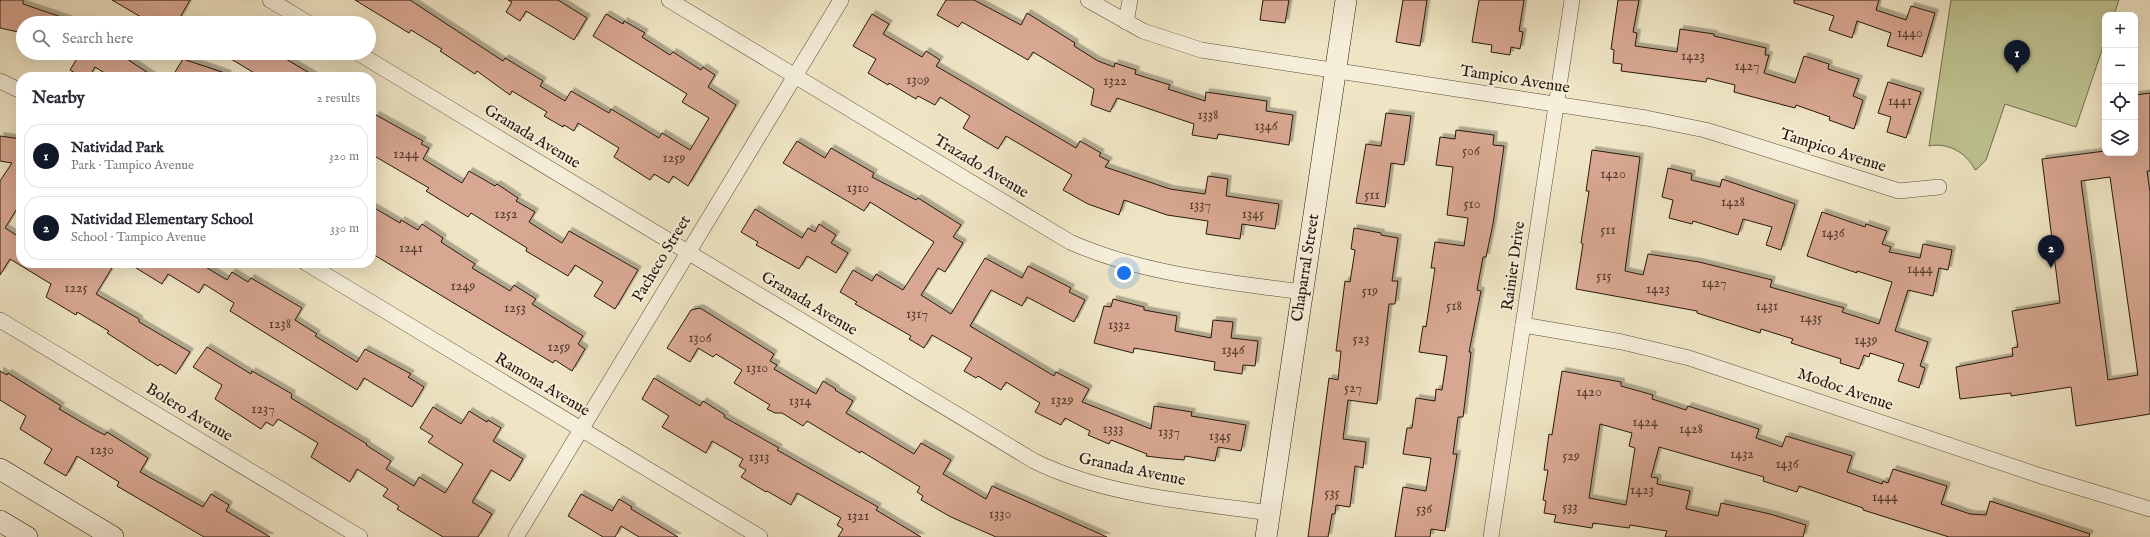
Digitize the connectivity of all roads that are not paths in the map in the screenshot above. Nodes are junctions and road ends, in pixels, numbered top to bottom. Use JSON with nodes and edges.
{"nodes":[{"id":1,"x":270,"y":0,"type":"edge"},
{"id":2,"x":669,"y":0,"type":"edge"},
{"id":3,"x":841,"y":0,"type":"edge"},
{"id":4,"x":1088,"y":0,"type":"edge"},
{"id":5,"x":1130,"y":0,"type":"edge"},
{"id":6,"x":1346,"y":0,"type":"edge"},
{"id":7,"x":1572,"y":0,"type":"edge"},
{"id":8,"x":296,"y":16,"type":"edge"},
{"id":9,"x":1126,"y":22,"type":"junction"},
{"id":10,"x":370,"y":60,"type":"edge"},
{"id":11,"x":1336,"y":72,"type":"junction"},
{"id":12,"x":794,"y":75,"type":"junction"},
{"id":13,"x":0,"y":81,"type":"edge"},
{"id":14,"x":16,"y":89,"type":"edge"},
{"id":15,"x":1556,"y":104,"type":"junction"},
{"id":16,"x":1939,"y":186,"type":"dead end"},
{"id":17,"x":688,"y":252,"type":"junction"},
{"id":18,"x":314,"y":268,"type":"edge"},
{"id":19,"x":1302,"y":292,"type":"junction"},
{"id":20,"x":0,"y":320,"type":"edge"},
{"id":21,"x":1523,"y":325,"type":"junction"},
{"id":22,"x":580,"y":430,"type":"junction"},
{"id":23,"x":0,"y":469,"type":"edge"},
{"id":24,"x":2150,"y":510,"type":"edge"},
{"id":25,"x":1270,"y":513,"type":"junction"},
{"id":26,"x":0,"y":521,"type":"edge"},
{"id":27,"x":27,"y":537,"type":"edge"},
{"id":28,"x":113,"y":537,"type":"edge"},
{"id":29,"x":360,"y":537,"type":"edge"},
{"id":30,"x":516,"y":537,"type":"edge"},
{"id":31,"x":760,"y":537,"type":"edge"},
{"id":32,"x":1266,"y":537,"type":"edge"},
{"id":33,"x":1491,"y":537,"type":"edge"}],
"edges":[{"from":1,"to":8,"type":"street"},
{"from":2,"to":12,"type":"street","name":"Trazado Avenue"},
{"from":3,"to":12,"type":"street","name":"Pacheco Street"},
{"from":4,"to":9,"type":"street","name":"Tampico Avenue"},
{"from":5,"to":9,"type":"street"},
{"from":6,"to":11,"type":"street","name":"Chaparral Street"},
{"from":7,"to":15,"type":"street","name":"Rainier Drive"},
{"from":9,"to":11,"type":"street","name":"Tampico Avenue"},
{"from":10,"to":17,"type":"street","name":"Granada Avenue"},
{"from":11,"to":15,"type":"street","name":"Tampico Avenue"},
{"from":11,"to":19,"type":"street","name":"Chaparral Street"},
{"from":12,"to":17,"type":"street","name":"Pacheco Street"},
{"from":12,"to":19,"type":"street","name":"Trazado Avenue"},
{"from":13,"to":14,"type":"street"},
{"from":15,"to":16,"type":"street","name":"Tampico Avenue"},
{"from":15,"to":21,"type":"street","name":"Rainier Drive"},
{"from":17,"to":22,"type":"street","name":"Pacheco Street"},
{"from":17,"to":25,"type":"street","name":"Granada Avenue"},
{"from":18,"to":22,"type":"street","name":"Ramona Avenue"},
{"from":19,"to":25,"type":"street","name":"Chaparral Street"},
{"from":20,"to":29,"type":"street","name":"Bolero Avenue"},
{"from":21,"to":24,"type":"street","name":"Modoc Avenue"},
{"from":21,"to":33,"type":"street","name":"Rainier Drive"},
{"from":22,"to":30,"type":"street","name":"Pacheco Street"},
{"from":22,"to":31,"type":"street","name":"Ramona Avenue"},
{"from":23,"to":28,"type":"street"},
{"from":25,"to":32,"type":"street","name":"Chaparral Street"},
{"from":26,"to":27,"type":"street"}]}
